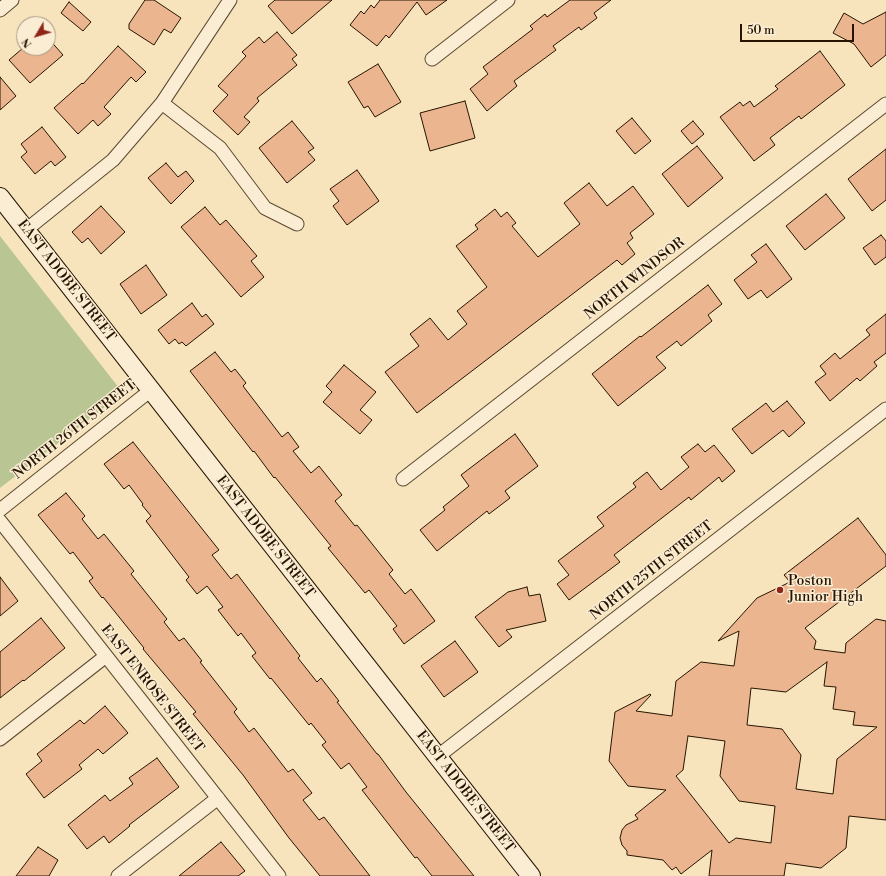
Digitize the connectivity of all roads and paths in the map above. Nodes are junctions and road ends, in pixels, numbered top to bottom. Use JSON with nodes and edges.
{"nodes":[{"id":1,"x":12,"y":0,"type":"edge"},
{"id":2,"x":230,"y":0,"type":"edge"},
{"id":3,"x":504,"y":1,"type":"edge"},
{"id":4,"x":0,"y":10,"type":"edge"},
{"id":5,"x":432,"y":59,"type":"dead end"},
{"id":6,"x":162,"y":103,"type":"junction"},
{"id":7,"x":886,"y":104,"type":"edge"},
{"id":8,"x":0,"y":197,"type":"edge"},
{"id":9,"x":296,"y":224,"type":"dead end"},
{"id":10,"x":26,"y":230,"type":"junction"},
{"id":11,"x":151,"y":390,"type":"junction"},
{"id":12,"x":886,"y":409,"type":"edge"},
{"id":13,"x":403,"y":479,"type":"dead end"},
{"id":14,"x":0,"y":510,"type":"edge"},
{"id":15,"x":0,"y":522,"type":"edge"},
{"id":16,"x":106,"y":656,"type":"junction"},
{"id":17,"x":0,"y":739,"type":"edge"},
{"id":18,"x":437,"y":757,"type":"junction"},
{"id":19,"x":218,"y":798,"type":"junction"},
{"id":20,"x":118,"y":876,"type":"edge"},
{"id":21,"x":279,"y":876,"type":"edge"},
{"id":22,"x":531,"y":876,"type":"edge"}],
"edges":[{"from":1,"to":4,"type":"street"},
{"from":2,"to":6,"type":"street"},
{"from":3,"to":5,"type":"street"},
{"from":6,"to":9,"type":"street"},
{"from":6,"to":10,"type":"street"},
{"from":7,"to":13,"type":"street","name":"NORTH WINDSOR"},
{"from":8,"to":10,"type":"street","name":"EAST ADOBE STREET"},
{"from":10,"to":11,"type":"street","name":"EAST ADOBE STREET"},
{"from":11,"to":14,"type":"street","name":"NORTH 26TH STREET"},
{"from":11,"to":18,"type":"street","name":"EAST ADOBE STREET"},
{"from":12,"to":18,"type":"street","name":"NORTH 25TH STREET"},
{"from":15,"to":16,"type":"street","name":"EAST ENROSE STREET"},
{"from":16,"to":17,"type":"street"},
{"from":16,"to":19,"type":"street","name":"EAST ENROSE STREET"},
{"from":18,"to":22,"type":"street","name":"EAST ADOBE STREET"},
{"from":19,"to":20,"type":"street"},
{"from":19,"to":21,"type":"street","name":"EAST ENROSE STREET"}]}
